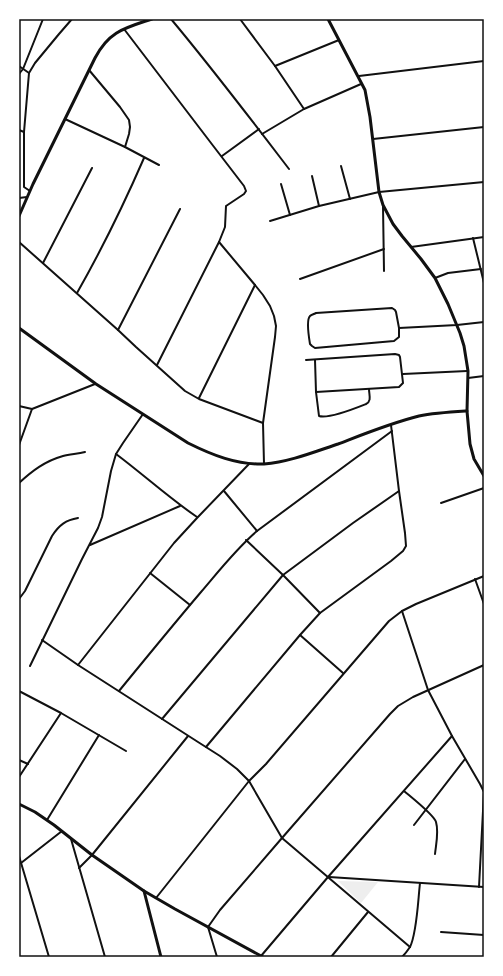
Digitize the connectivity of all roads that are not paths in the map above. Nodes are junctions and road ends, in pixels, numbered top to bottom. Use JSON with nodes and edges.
{"nodes":[{"id":1,"x":43,"y":19,"type":"edge"},
{"id":2,"x":72,"y":19,"type":"edge"},
{"id":3,"x":152,"y":19,"type":"edge"},
{"id":4,"x":171,"y":19,"type":"edge"},
{"id":5,"x":240,"y":19,"type":"edge"},
{"id":6,"x":328,"y":19,"type":"edge"},
{"id":7,"x":124,"y":29,"type":"junction"},
{"id":8,"x":339,"y":40,"type":"junction"},
{"id":9,"x":484,"y":61,"type":"edge"},
{"id":10,"x":19,"y":66,"type":"edge"},
{"id":11,"x":275,"y":66,"type":"junction"},
{"id":12,"x":23,"y":69,"type":"junction"},
{"id":13,"x":89,"y":70,"type":"junction"},
{"id":14,"x":29,"y":73,"type":"junction"},
{"id":15,"x":19,"y":74,"type":"edge"},
{"id":16,"x":358,"y":76,"type":"junction"},
{"id":17,"x":361,"y":84,"type":"junction"},
{"id":18,"x":304,"y":109,"type":"junction"},
{"id":19,"x":66,"y":119,"type":"junction"},
{"id":20,"x":484,"y":127,"type":"edge"},
{"id":21,"x":259,"y":129,"type":"junction"},
{"id":22,"x":19,"y":130,"type":"edge"},
{"id":23,"x":24,"y":132,"type":"junction"},
{"id":24,"x":262,"y":134,"type":"junction"},
{"id":25,"x":373,"y":139,"type":"junction"},
{"id":26,"x":125,"y":148,"type":"junction"},
{"id":27,"x":222,"y":156,"type":"junction"},
{"id":28,"x":144,"y":158,"type":"junction"},
{"id":29,"x":159,"y":165,"type":"dead end"},
{"id":30,"x":341,"y":166,"type":"dead end"},
{"id":31,"x":92,"y":168,"type":"dead end"},
{"id":32,"x":289,"y":169,"type":"dead end"},
{"id":33,"x":312,"y":176,"type":"dead end"},
{"id":34,"x":484,"y":182,"type":"edge"},
{"id":35,"x":281,"y":184,"type":"dead end"},
{"id":36,"x":19,"y":185,"type":"edge"},
{"id":37,"x":24,"y":187,"type":"junction"},
{"id":38,"x":30,"y":191,"type":"junction"},
{"id":39,"x":379,"y":192,"type":"junction"},
{"id":40,"x":27,"y":197,"type":"junction"},
{"id":41,"x":19,"y":198,"type":"edge"},
{"id":42,"x":350,"y":199,"type":"junction"},
{"id":43,"x":383,"y":205,"type":"junction"},
{"id":44,"x":320,"y":206,"type":"junction"},
{"id":45,"x":180,"y":209,"type":"dead end"},
{"id":46,"x":290,"y":215,"type":"junction"},
{"id":47,"x":19,"y":216,"type":"edge"},
{"id":48,"x":270,"y":221,"type":"dead end"},
{"id":49,"x":484,"y":237,"type":"edge"},
{"id":50,"x":474,"y":238,"type":"junction"},
{"id":51,"x":19,"y":242,"type":"edge"},
{"id":52,"x":219,"y":242,"type":"junction"},
{"id":53,"x":411,"y":247,"type":"junction"},
{"id":54,"x":384,"y":249,"type":"junction"},
{"id":55,"x":43,"y":263,"type":"junction"},
{"id":56,"x":481,"y":269,"type":"junction"},
{"id":57,"x":384,"y":271,"type":"dead end"},
{"id":58,"x":435,"y":278,"type":"junction"},
{"id":59,"x":300,"y":279,"type":"dead end"},
{"id":60,"x":484,"y":283,"type":"edge"},
{"id":61,"x":255,"y":285,"type":"junction"},
{"id":62,"x":77,"y":293,"type":"junction"},
{"id":63,"x":484,"y":322,"type":"edge"},
{"id":64,"x":457,"y":325,"type":"junction"},
{"id":65,"x":19,"y":328,"type":"edge"},
{"id":66,"x":399,"y":328,"type":"junction"},
{"id":67,"x":118,"y":330,"type":"junction"},
{"id":68,"x":306,"y":360,"type":"dead end"},
{"id":69,"x":315,"y":360,"type":"junction"},
{"id":70,"x":157,"y":366,"type":"junction"},
{"id":71,"x":468,"y":371,"type":"junction"},
{"id":72,"x":403,"y":374,"type":"junction"},
{"id":73,"x":484,"y":376,"type":"edge"},
{"id":74,"x":468,"y":378,"type":"junction"},
{"id":75,"x":96,"y":384,"type":"junction"},
{"id":76,"x":369,"y":389,"type":"junction"},
{"id":77,"x":316,"y":392,"type":"junction"},
{"id":78,"x":199,"y":399,"type":"junction"},
{"id":79,"x":19,"y":406,"type":"edge"},
{"id":80,"x":32,"y":409,"type":"junction"},
{"id":81,"x":467,"y":411,"type":"junction"},
{"id":82,"x":143,"y":414,"type":"junction"},
{"id":83,"x":263,"y":423,"type":"junction"},
{"id":84,"x":391,"y":425,"type":"junction"},
{"id":85,"x":392,"y":431,"type":"junction"},
{"id":86,"x":19,"y":445,"type":"edge"},
{"id":87,"x":85,"y":452,"type":"dead end"},
{"id":88,"x":116,"y":454,"type":"junction"},
{"id":89,"x":250,"y":463,"type":"junction"},
{"id":90,"x":264,"y":464,"type":"junction"},
{"id":91,"x":484,"y":476,"type":"edge"},
{"id":92,"x":19,"y":483,"type":"edge"},
{"id":93,"x":484,"y":488,"type":"edge"},
{"id":94,"x":224,"y":491,"type":"junction"},
{"id":95,"x":398,"y":491,"type":"junction"},
{"id":96,"x":441,"y":503,"type":"dead end"},
{"id":97,"x":180,"y":506,"type":"junction"},
{"id":98,"x":78,"y":518,"type":"dead end"},
{"id":99,"x":197,"y":518,"type":"junction"},
{"id":100,"x":257,"y":531,"type":"junction"},
{"id":101,"x":246,"y":540,"type":"junction"},
{"id":102,"x":89,"y":546,"type":"junction"},
{"id":103,"x":150,"y":573,"type":"junction"},
{"id":104,"x":283,"y":575,"type":"junction"},
{"id":105,"x":484,"y":576,"type":"edge"},
{"id":106,"x":476,"y":579,"type":"junction"},
{"id":107,"x":19,"y":599,"type":"edge"},
{"id":108,"x":484,"y":604,"type":"edge"},
{"id":109,"x":190,"y":605,"type":"junction"},
{"id":110,"x":402,"y":611,"type":"junction"},
{"id":111,"x":320,"y":613,"type":"junction"},
{"id":112,"x":300,"y":635,"type":"junction"},
{"id":113,"x":42,"y":640,"type":"junction"},
{"id":114,"x":78,"y":665,"type":"junction"},
{"id":115,"x":484,"y":665,"type":"edge"},
{"id":116,"x":30,"y":666,"type":"dead end"},
{"id":117,"x":343,"y":673,"type":"junction"},
{"id":118,"x":428,"y":690,"type":"junction"},
{"id":119,"x":119,"y":691,"type":"junction"},
{"id":120,"x":20,"y":692,"type":"edge"},
{"id":121,"x":61,"y":713,"type":"junction"},
{"id":122,"x":162,"y":719,"type":"junction"},
{"id":123,"x":99,"y":735,"type":"junction"},
{"id":124,"x":188,"y":736,"type":"junction"},
{"id":125,"x":452,"y":736,"type":"junction"},
{"id":126,"x":206,"y":747,"type":"junction"},
{"id":127,"x":126,"y":751,"type":"dead end"},
{"id":128,"x":19,"y":760,"type":"edge"},
{"id":129,"x":465,"y":760,"type":"junction"},
{"id":130,"x":28,"y":764,"type":"junction"},
{"id":131,"x":19,"y":777,"type":"edge"},
{"id":132,"x":249,"y":780,"type":"junction"},
{"id":133,"x":404,"y":791,"type":"junction"},
{"id":134,"x":484,"y":792,"type":"edge"},
{"id":135,"x":19,"y":804,"type":"edge"},
{"id":136,"x":426,"y":810,"type":"junction"},
{"id":137,"x":46,"y":820,"type":"junction"},
{"id":138,"x":414,"y":824,"type":"dead end"},
{"id":139,"x":62,"y":831,"type":"junction"},
{"id":140,"x":71,"y":837,"type":"junction"},
{"id":141,"x":282,"y":838,"type":"junction"},
{"id":142,"x":435,"y":854,"type":"dead end"},
{"id":143,"x":92,"y":855,"type":"junction"},
{"id":144,"x":19,"y":856,"type":"edge"},
{"id":145,"x":21,"y":863,"type":"junction"},
{"id":146,"x":79,"y":868,"type":"junction"},
{"id":147,"x":328,"y":877,"type":"junction"},
{"id":148,"x":420,"y":883,"type":"junction"},
{"id":149,"x":479,"y":887,"type":"junction"},
{"id":150,"x":484,"y":887,"type":"edge"},
{"id":151,"x":144,"y":891,"type":"junction"},
{"id":152,"x":156,"y":898,"type":"junction"},
{"id":153,"x":368,"y":912,"type":"junction"},
{"id":154,"x":208,"y":927,"type":"junction"},
{"id":155,"x":441,"y":932,"type":"dead end"},
{"id":156,"x":484,"y":935,"type":"edge"},
{"id":157,"x":410,"y":947,"type":"junction"},
{"id":158,"x":262,"y":956,"type":"edge"},
{"id":159,"x":50,"y":957,"type":"edge"},
{"id":160,"x":105,"y":957,"type":"edge"},
{"id":161,"x":161,"y":957,"type":"edge"},
{"id":162,"x":217,"y":957,"type":"edge"},
{"id":163,"x":331,"y":957,"type":"edge"},
{"id":164,"x":402,"y":957,"type":"edge"}],
"edges":[{"from":1,"to":12,"type":"street"},
{"from":2,"to":14,"type":"street"},
{"from":3,"to":7,"type":"street"},
{"from":4,"to":21,"type":"street"},
{"from":5,"to":11,"type":"street"},
{"from":6,"to":8,"type":"street"},
{"from":7,"to":13,"type":"street"},
{"from":7,"to":27,"type":"street"},
{"from":8,"to":11,"type":"street"},
{"from":8,"to":16,"type":"street"},
{"from":9,"to":16,"type":"street"},
{"from":10,"to":12,"type":"street"},
{"from":11,"to":18,"type":"street"},
{"from":12,"to":14,"type":"street"},
{"from":12,"to":15,"type":"street"},
{"from":13,"to":19,"type":"street"},
{"from":13,"to":26,"type":"street"},
{"from":14,"to":23,"type":"street"},
{"from":16,"to":17,"type":"street"},
{"from":17,"to":18,"type":"street"},
{"from":17,"to":25,"type":"street"},
{"from":18,"to":24,"type":"street"},
{"from":19,"to":26,"type":"street"},
{"from":19,"to":38,"type":"street"},
{"from":20,"to":25,"type":"street"},
{"from":21,"to":24,"type":"street"},
{"from":21,"to":27,"type":"street"},
{"from":22,"to":23,"type":"street"},
{"from":23,"to":37,"type":"street"},
{"from":24,"to":32,"type":"street"},
{"from":25,"to":39,"type":"street"},
{"from":26,"to":28,"type":"street"},
{"from":27,"to":52,"type":"street"},
{"from":28,"to":29,"type":"street"},
{"from":28,"to":62,"type":"street"},
{"from":30,"to":42,"type":"street"},
{"from":31,"to":55,"type":"street"},
{"from":33,"to":44,"type":"street"},
{"from":34,"to":39,"type":"street"},
{"from":35,"to":46,"type":"street"},
{"from":36,"to":37,"type":"street"},
{"from":37,"to":38,"type":"street"},
{"from":38,"to":40,"type":"street"},
{"from":39,"to":42,"type":"street"},
{"from":39,"to":43,"type":"street"},
{"from":40,"to":41,"type":"street"},
{"from":40,"to":47,"type":"street"},
{"from":42,"to":44,"type":"street"},
{"from":43,"to":53,"type":"street"},
{"from":43,"to":54,"type":"street"},
{"from":44,"to":46,"type":"street"},
{"from":45,"to":67,"type":"street"},
{"from":46,"to":48,"type":"street"},
{"from":49,"to":50,"type":"street"},
{"from":50,"to":53,"type":"street"},
{"from":50,"to":56,"type":"street"},
{"from":51,"to":55,"type":"street"},
{"from":52,"to":61,"type":"street"},
{"from":52,"to":70,"type":"street"},
{"from":53,"to":58,"type":"street"},
{"from":54,"to":57,"type":"street"},
{"from":54,"to":59,"type":"street"},
{"from":55,"to":62,"type":"street"},
{"from":56,"to":58,"type":"street"},
{"from":56,"to":60,"type":"street"},
{"from":58,"to":64,"type":"street"},
{"from":61,"to":78,"type":"street"},
{"from":61,"to":83,"type":"street"},
{"from":62,"to":67,"type":"street"},
{"from":63,"to":64,"type":"street"},
{"from":64,"to":66,"type":"street"},
{"from":64,"to":71,"type":"street"},
{"from":65,"to":75,"type":"street"},
{"from":66,"to":66,"type":"street"},
{"from":67,"to":70,"type":"street"},
{"from":68,"to":69,"type":"street"},
{"from":69,"to":72,"type":"street"},
{"from":69,"to":77,"type":"street"},
{"from":70,"to":78,"type":"street"},
{"from":71,"to":72,"type":"street"},
{"from":71,"to":74,"type":"street"},
{"from":72,"to":76,"type":"street"},
{"from":73,"to":74,"type":"street"},
{"from":74,"to":81,"type":"street"},
{"from":75,"to":80,"type":"street"},
{"from":75,"to":82,"type":"street"},
{"from":76,"to":77,"type":"street"},
{"from":76,"to":77,"type":"street"},
{"from":78,"to":83,"type":"street"},
{"from":79,"to":80,"type":"street"},
{"from":80,"to":86,"type":"street"},
{"from":81,"to":84,"type":"street"},
{"from":81,"to":91,"type":"street"},
{"from":82,"to":88,"type":"street"},
{"from":82,"to":89,"type":"street"},
{"from":83,"to":90,"type":"street"},
{"from":84,"to":85,"type":"street"},
{"from":84,"to":90,"type":"street"},
{"from":85,"to":95,"type":"street"},
{"from":85,"to":100,"type":"street"},
{"from":87,"to":92,"type":"street"},
{"from":88,"to":97,"type":"street"},
{"from":88,"to":102,"type":"street"},
{"from":89,"to":90,"type":"street"},
{"from":89,"to":94,"type":"street"},
{"from":93,"to":96,"type":"street"},
{"from":94,"to":99,"type":"street"},
{"from":94,"to":100,"type":"street"},
{"from":95,"to":104,"type":"street"},
{"from":95,"to":111,"type":"street"},
{"from":97,"to":99,"type":"street"},
{"from":97,"to":102,"type":"street"},
{"from":98,"to":107,"type":"street"},
{"from":99,"to":103,"type":"street"},
{"from":100,"to":101,"type":"street"},
{"from":101,"to":104,"type":"street"},
{"from":101,"to":109,"type":"street"},
{"from":102,"to":113,"type":"street"},
{"from":103,"to":109,"type":"street"},
{"from":103,"to":114,"type":"street"},
{"from":104,"to":111,"type":"street"},
{"from":104,"to":122,"type":"street"},
{"from":105,"to":106,"type":"street"},
{"from":106,"to":108,"type":"street"},
{"from":106,"to":110,"type":"street"},
{"from":109,"to":119,"type":"street"},
{"from":110,"to":117,"type":"street"},
{"from":110,"to":118,"type":"street"},
{"from":111,"to":112,"type":"street"},
{"from":112,"to":117,"type":"street"},
{"from":112,"to":126,"type":"street"},
{"from":113,"to":114,"type":"street"},
{"from":113,"to":116,"type":"street"},
{"from":114,"to":119,"type":"street"},
{"from":115,"to":118,"type":"street"},
{"from":117,"to":132,"type":"street"},
{"from":118,"to":125,"type":"street"},
{"from":118,"to":141,"type":"street"},
{"from":119,"to":122,"type":"street"},
{"from":120,"to":121,"type":"street"},
{"from":121,"to":123,"type":"street"},
{"from":121,"to":130,"type":"street"},
{"from":122,"to":124,"type":"street"},
{"from":123,"to":127,"type":"street"},
{"from":123,"to":137,"type":"street"},
{"from":124,"to":126,"type":"street"},
{"from":124,"to":143,"type":"street"},
{"from":125,"to":129,"type":"street"},
{"from":125,"to":133,"type":"street"},
{"from":126,"to":132,"type":"street"},
{"from":128,"to":130,"type":"street"},
{"from":129,"to":134,"type":"street"},
{"from":129,"to":136,"type":"street"},
{"from":130,"to":131,"type":"street"},
{"from":132,"to":141,"type":"street"},
{"from":132,"to":152,"type":"street"},
{"from":133,"to":136,"type":"street"},
{"from":133,"to":147,"type":"street"},
{"from":134,"to":149,"type":"street"},
{"from":135,"to":137,"type":"street"},
{"from":136,"to":138,"type":"street"},
{"from":136,"to":142,"type":"street"},
{"from":137,"to":139,"type":"street"},
{"from":139,"to":140,"type":"street"},
{"from":139,"to":145,"type":"street"},
{"from":140,"to":143,"type":"street"},
{"from":140,"to":146,"type":"street"},
{"from":141,"to":147,"type":"street"},
{"from":141,"to":154,"type":"street"},
{"from":143,"to":146,"type":"street"},
{"from":143,"to":151,"type":"street"},
{"from":144,"to":145,"type":"street"},
{"from":145,"to":159,"type":"street"},
{"from":146,"to":160,"type":"street"},
{"from":147,"to":148,"type":"street"},
{"from":147,"to":153,"type":"street"},
{"from":147,"to":158,"type":"street"},
{"from":148,"to":149,"type":"street"},
{"from":148,"to":157,"type":"street"},
{"from":149,"to":150,"type":"street"},
{"from":151,"to":152,"type":"street"},
{"from":151,"to":161,"type":"street"},
{"from":152,"to":154,"type":"street"},
{"from":153,"to":157,"type":"street"},
{"from":153,"to":163,"type":"street"},
{"from":154,"to":158,"type":"street"},
{"from":154,"to":162,"type":"street"},
{"from":155,"to":156,"type":"street"},
{"from":157,"to":164,"type":"street"}]}
